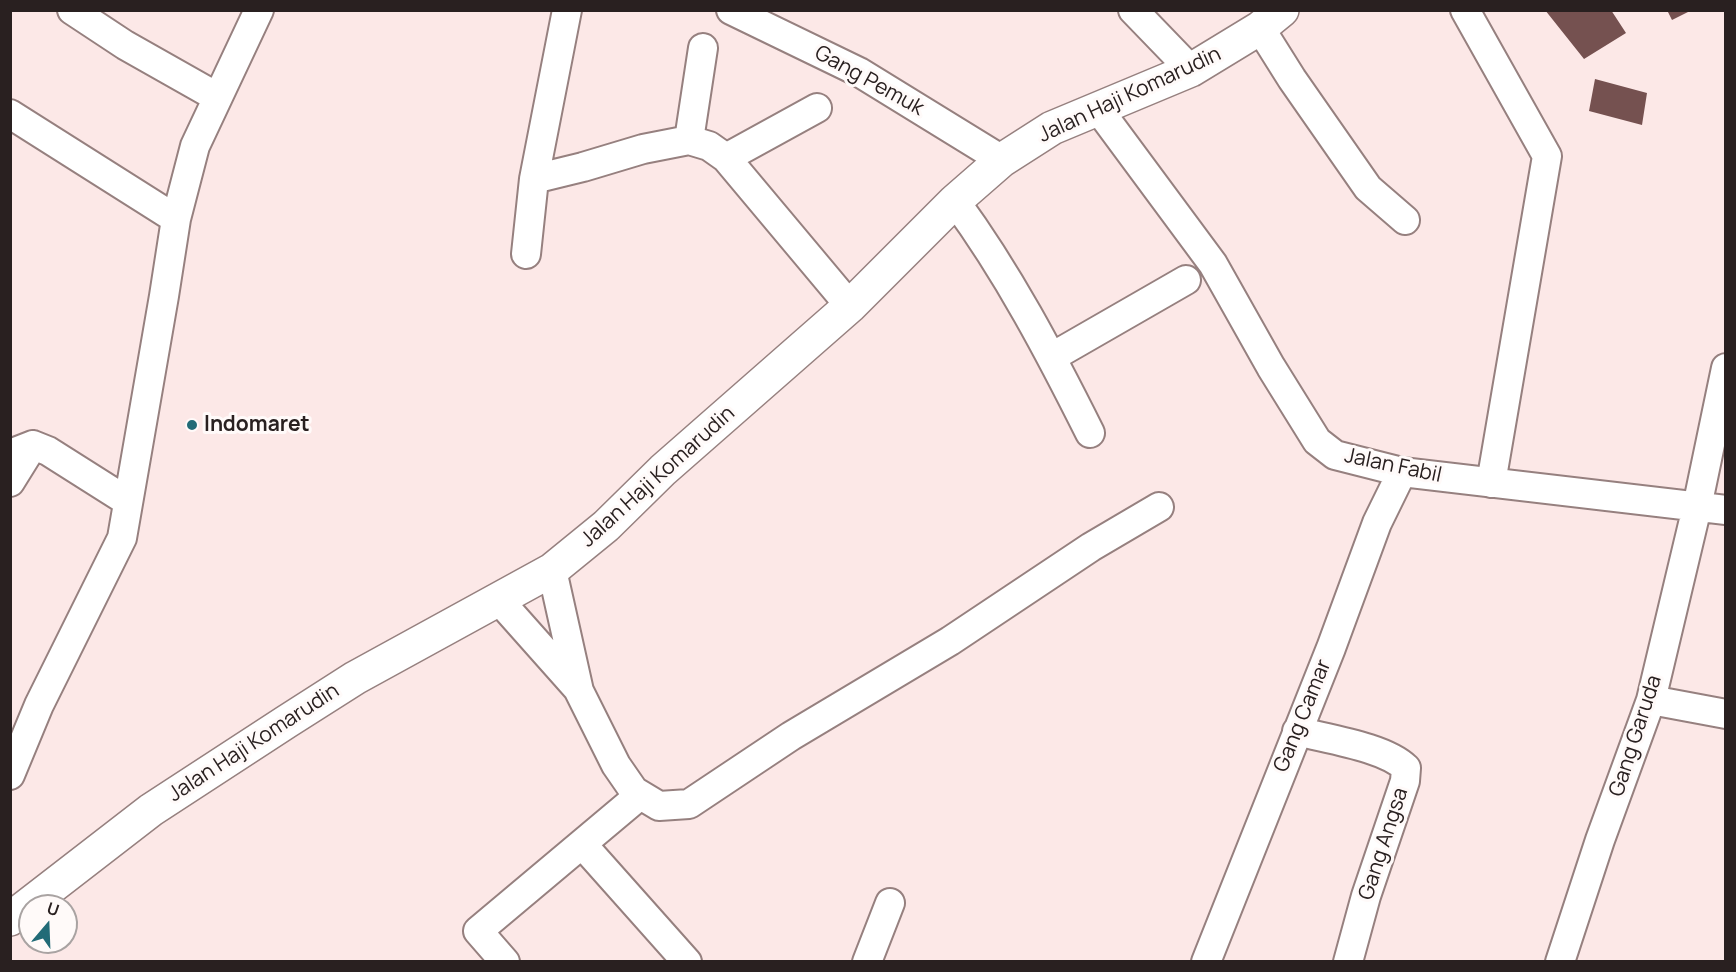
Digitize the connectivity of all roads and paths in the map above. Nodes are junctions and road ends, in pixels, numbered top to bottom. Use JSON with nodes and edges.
{"nodes":[{"id":1,"x":72,"y":10,"type":"edge"},
{"id":2,"x":259,"y":10,"type":"edge"},
{"id":3,"x":567,"y":10,"type":"edge"},
{"id":4,"x":730,"y":10,"type":"edge"},
{"id":5,"x":1133,"y":10,"type":"edge"},
{"id":6,"x":1465,"y":10,"type":"edge"},
{"id":7,"x":1271,"y":19,"type":"edge"},
{"id":8,"x":703,"y":48,"type":"dead end"},
{"id":9,"x":1191,"y":70,"type":"junction"},
{"id":10,"x":217,"y":97,"type":"junction"},
{"id":11,"x":817,"y":108,"type":"dead end"},
{"id":12,"x":1099,"y":110,"type":"junction"},
{"id":13,"x":10,"y":114,"type":"edge"},
{"id":14,"x":688,"y":140,"type":"junction"},
{"id":15,"x":726,"y":158,"type":"junction"},
{"id":16,"x":1002,"y":160,"type":"junction"},
{"id":17,"x":534,"y":179,"type":"junction"},
{"id":18,"x":955,"y":201,"type":"junction"},
{"id":19,"x":176,"y":219,"type":"junction"},
{"id":20,"x":1405,"y":220,"type":"dead end"},
{"id":21,"x":526,"y":254,"type":"dead end"},
{"id":22,"x":1186,"y":280,"type":"dead end"},
{"id":23,"x":850,"y":306,"type":"junction"},
{"id":24,"x":1052,"y":357,"type":"junction"},
{"id":25,"x":1725,"y":368,"type":"edge"},
{"id":26,"x":1090,"y":433,"type":"dead end"},
{"id":27,"x":22,"y":450,"type":"edge"},
{"id":28,"x":1402,"y":472,"type":"junction"},
{"id":29,"x":10,"y":482,"type":"edge"},
{"id":30,"x":1491,"y":483,"type":"junction"},
{"id":31,"x":127,"y":501,"type":"junction"},
{"id":32,"x":1159,"y":507,"type":"dead end"},
{"id":33,"x":1697,"y":507,"type":"junction"},
{"id":34,"x":1725,"y":510,"type":"edge"},
{"id":35,"x":552,"y":570,"type":"junction"},
{"id":36,"x":498,"y":598,"type":"junction"},
{"id":37,"x":579,"y":691,"type":"junction"},
{"id":38,"x":1651,"y":700,"type":"junction"},
{"id":39,"x":1725,"y":714,"type":"edge"},
{"id":40,"x":1297,"y":731,"type":"junction"},
{"id":41,"x":10,"y":776,"type":"edge"},
{"id":42,"x":640,"y":795,"type":"junction"},
{"id":43,"x":582,"y":844,"type":"junction"},
{"id":44,"x":890,"y":903,"type":"dead end"},
{"id":45,"x":10,"y":920,"type":"edge"},
{"id":46,"x":505,"y":962,"type":"edge"},
{"id":47,"x":687,"y":962,"type":"edge"},
{"id":48,"x":867,"y":962,"type":"edge"},
{"id":49,"x":1206,"y":962,"type":"edge"},
{"id":50,"x":1348,"y":962,"type":"edge"},
{"id":51,"x":1560,"y":962,"type":"edge"}],
"edges":[{"from":1,"to":10,"type":"street"},
{"from":2,"to":10,"type":"street"},
{"from":3,"to":17,"type":"street"},
{"from":4,"to":16,"type":"street","name":"Gang Pemuk"},
{"from":5,"to":9,"type":"street"},
{"from":6,"to":30,"type":"street"},
{"from":7,"to":9,"type":"street","name":"Jalan Haji Komarudin"},
{"from":7,"to":20,"type":"street"},
{"from":8,"to":14,"type":"street"},
{"from":9,"to":12,"type":"street","name":"Jalan Haji Komarudin"},
{"from":10,"to":19,"type":"street"},
{"from":11,"to":15,"type":"street"},
{"from":12,"to":16,"type":"street","name":"Jalan Haji Komarudin"},
{"from":12,"to":28,"type":"street","name":"Jalan Fabil"},
{"from":13,"to":19,"type":"street"},
{"from":14,"to":15,"type":"street"},
{"from":14,"to":17,"type":"street"},
{"from":15,"to":23,"type":"street"},
{"from":16,"to":18,"type":"street","name":"Jalan Haji Komarudin"},
{"from":17,"to":21,"type":"street"},
{"from":18,"to":23,"type":"street","name":"Jalan Haji Komarudin"},
{"from":18,"to":24,"type":"street"},
{"from":19,"to":31,"type":"street"},
{"from":22,"to":24,"type":"street"},
{"from":23,"to":35,"type":"street","name":"Jalan Haji Komarudin"},
{"from":24,"to":26,"type":"street"},
{"from":25,"to":33,"type":"street","name":"Gang Garuda"},
{"from":27,"to":29,"type":"street"},
{"from":27,"to":31,"type":"street"},
{"from":28,"to":30,"type":"street","name":"Jalan Fabil"},
{"from":28,"to":40,"type":"street","name":"Gang Camar"},
{"from":30,"to":33,"type":"street","name":"Jalan Fabil"},
{"from":31,"to":41,"type":"street"},
{"from":32,"to":42,"type":"street"},
{"from":33,"to":34,"type":"street","name":"Jalan Fabil"},
{"from":33,"to":38,"type":"street","name":"Gang Garuda"},
{"from":35,"to":36,"type":"street","name":"Jalan Haji Komarudin"},
{"from":35,"to":37,"type":"street"},
{"from":36,"to":37,"type":"street"},
{"from":36,"to":45,"type":"street","name":"Jalan Haji Komarudin"},
{"from":37,"to":42,"type":"street"},
{"from":38,"to":39,"type":"street"},
{"from":38,"to":51,"type":"street","name":"Gang Garuda"},
{"from":40,"to":49,"type":"street","name":"Gang Camar"},
{"from":40,"to":50,"type":"street","name":"Gang Angsa"},
{"from":42,"to":43,"type":"street"},
{"from":43,"to":46,"type":"street"},
{"from":43,"to":47,"type":"street"},
{"from":44,"to":48,"type":"street"}]}
